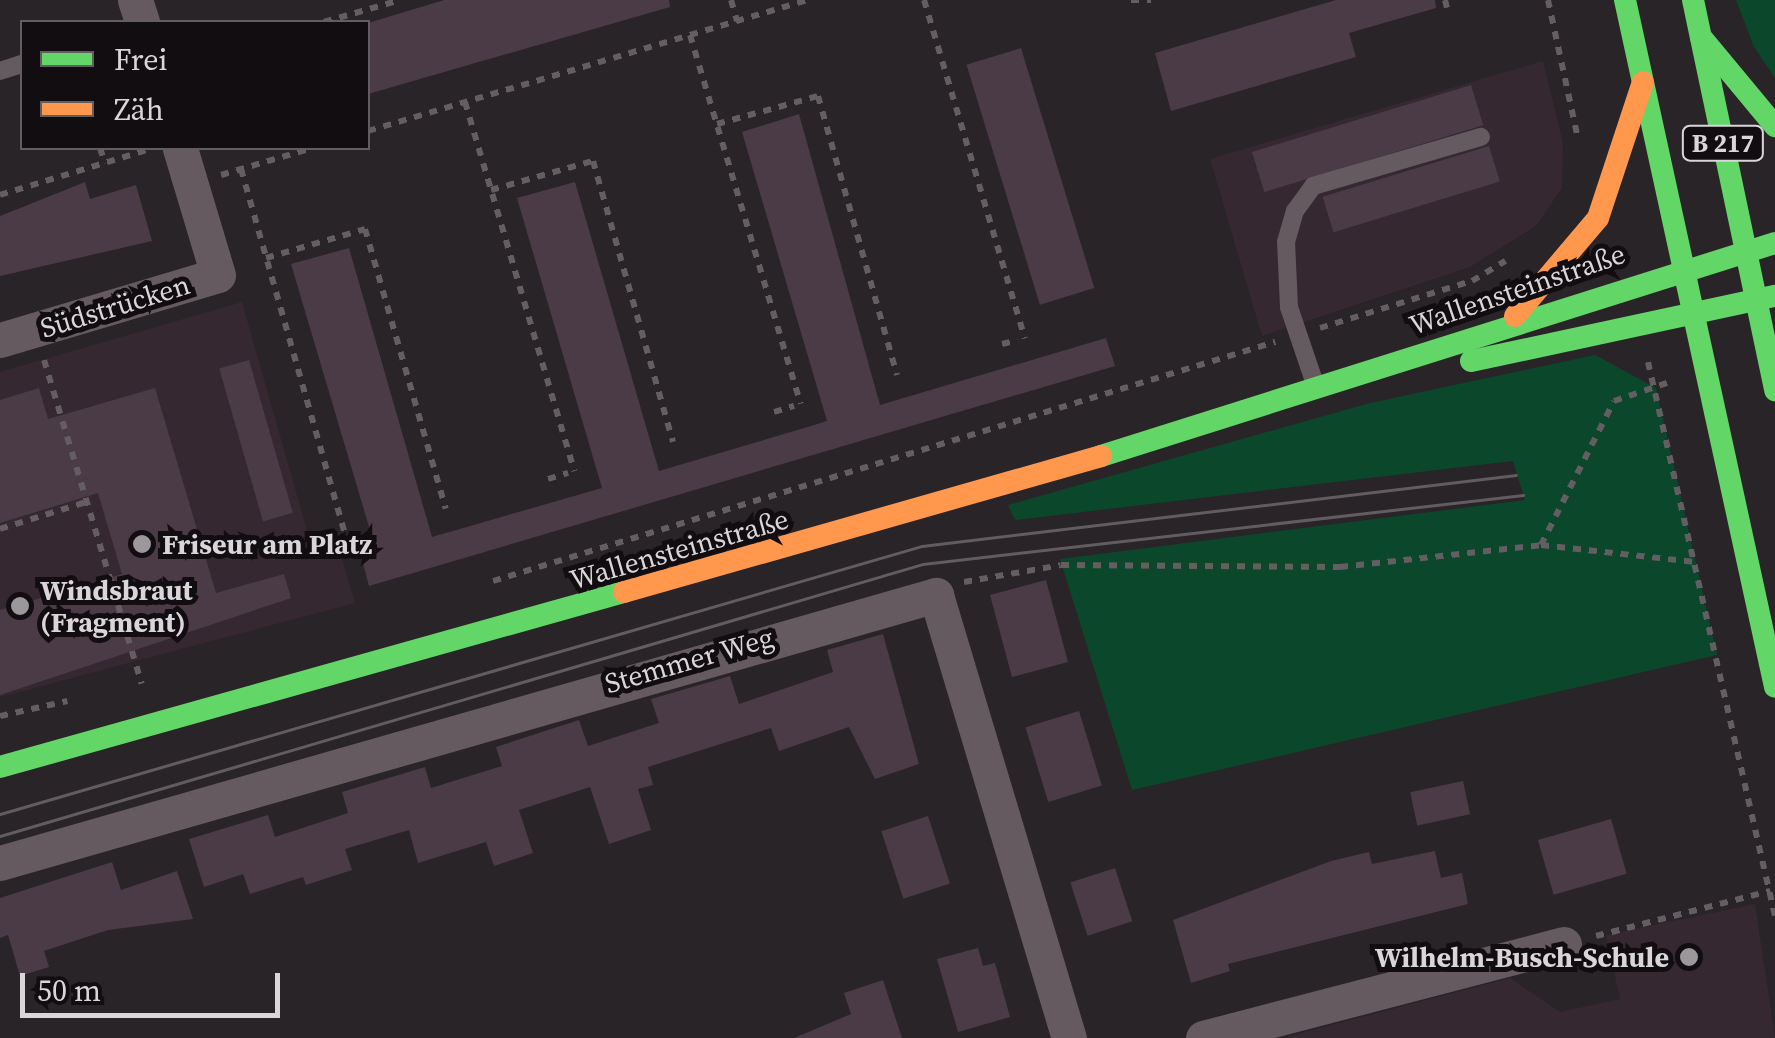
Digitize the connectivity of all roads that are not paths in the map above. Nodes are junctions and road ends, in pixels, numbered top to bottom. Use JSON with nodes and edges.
{"nodes":[{"id":1,"x":1625,"y":0,"type":"edge"},
{"id":2,"x":1693,"y":0,"type":"edge"},
{"id":3,"x":1701,"y":37,"type":"junction"},
{"id":4,"x":1643,"y":82,"type":"junction"},
{"id":5,"x":1775,"y":126,"type":"edge"},
{"id":6,"x":1481,"y":136,"type":"dead end"},
{"id":7,"x":181,"y":150,"type":"edge"},
{"id":8,"x":1775,"y":243,"type":"edge"},
{"id":9,"x":1746,"y":250,"type":"junction"},
{"id":10,"x":1682,"y":265,"type":"junction"},
{"id":11,"x":1766,"y":298,"type":"edge"},
{"id":12,"x":1694,"y":316,"type":"junction"},
{"id":13,"x":1512,"y":320,"type":"junction"},
{"id":14,"x":0,"y":340,"type":"edge"},
{"id":15,"x":1372,"y":373,"type":"junction"},
{"id":16,"x":1317,"y":390,"type":"junction"},
{"id":17,"x":1775,"y":390,"type":"edge"},
{"id":18,"x":1775,"y":686,"type":"edge"},
{"id":19,"x":0,"y":767,"type":"edge"},
{"id":20,"x":0,"y":864,"type":"edge"},
{"id":21,"x":1564,"y":944,"type":"road end"},
{"id":22,"x":1223,"y":1035,"type":"edge"},
{"id":23,"x":1068,"y":1038,"type":"edge"}],
"edges":[{"from":1,"to":4,"type":"street","number":"B 217"},
{"from":2,"to":3,"type":"street","number":"B 217"},
{"from":3,"to":5,"type":"street"},
{"from":3,"to":9,"type":"street","number":"B 217"},
{"from":4,"to":10,"type":"street","number":"B 217"},
{"from":4,"to":13,"type":"street"},
{"from":6,"to":16,"type":"lane"},
{"from":7,"to":14,"type":"street","name":"Südstrücken"},
{"from":8,"to":9,"type":"street","name":"Wallensteinstraße"},
{"from":9,"to":10,"type":"street","name":"Wallensteinstraße"},
{"from":9,"to":11,"type":"street","number":"B 217"},
{"from":10,"to":12,"type":"street","number":"B 217"},
{"from":10,"to":13,"type":"street","name":"Wallensteinstraße"},
{"from":11,"to":12,"type":"street","name":"Wallensteinstraße"},
{"from":11,"to":17,"type":"street","number":"B 217"},
{"from":12,"to":15,"type":"street","name":"Wallensteinstraße"},
{"from":12,"to":18,"type":"street","number":"B 217"},
{"from":13,"to":15,"type":"street","name":"Wallensteinstraße"},
{"from":15,"to":16,"type":"street","name":"Wallensteinstraße"},
{"from":16,"to":19,"type":"street","name":"Wallensteinstraße"},
{"from":20,"to":23,"type":"street","name":"Stemmer Weg"},
{"from":21,"to":22,"type":"street"}]}
